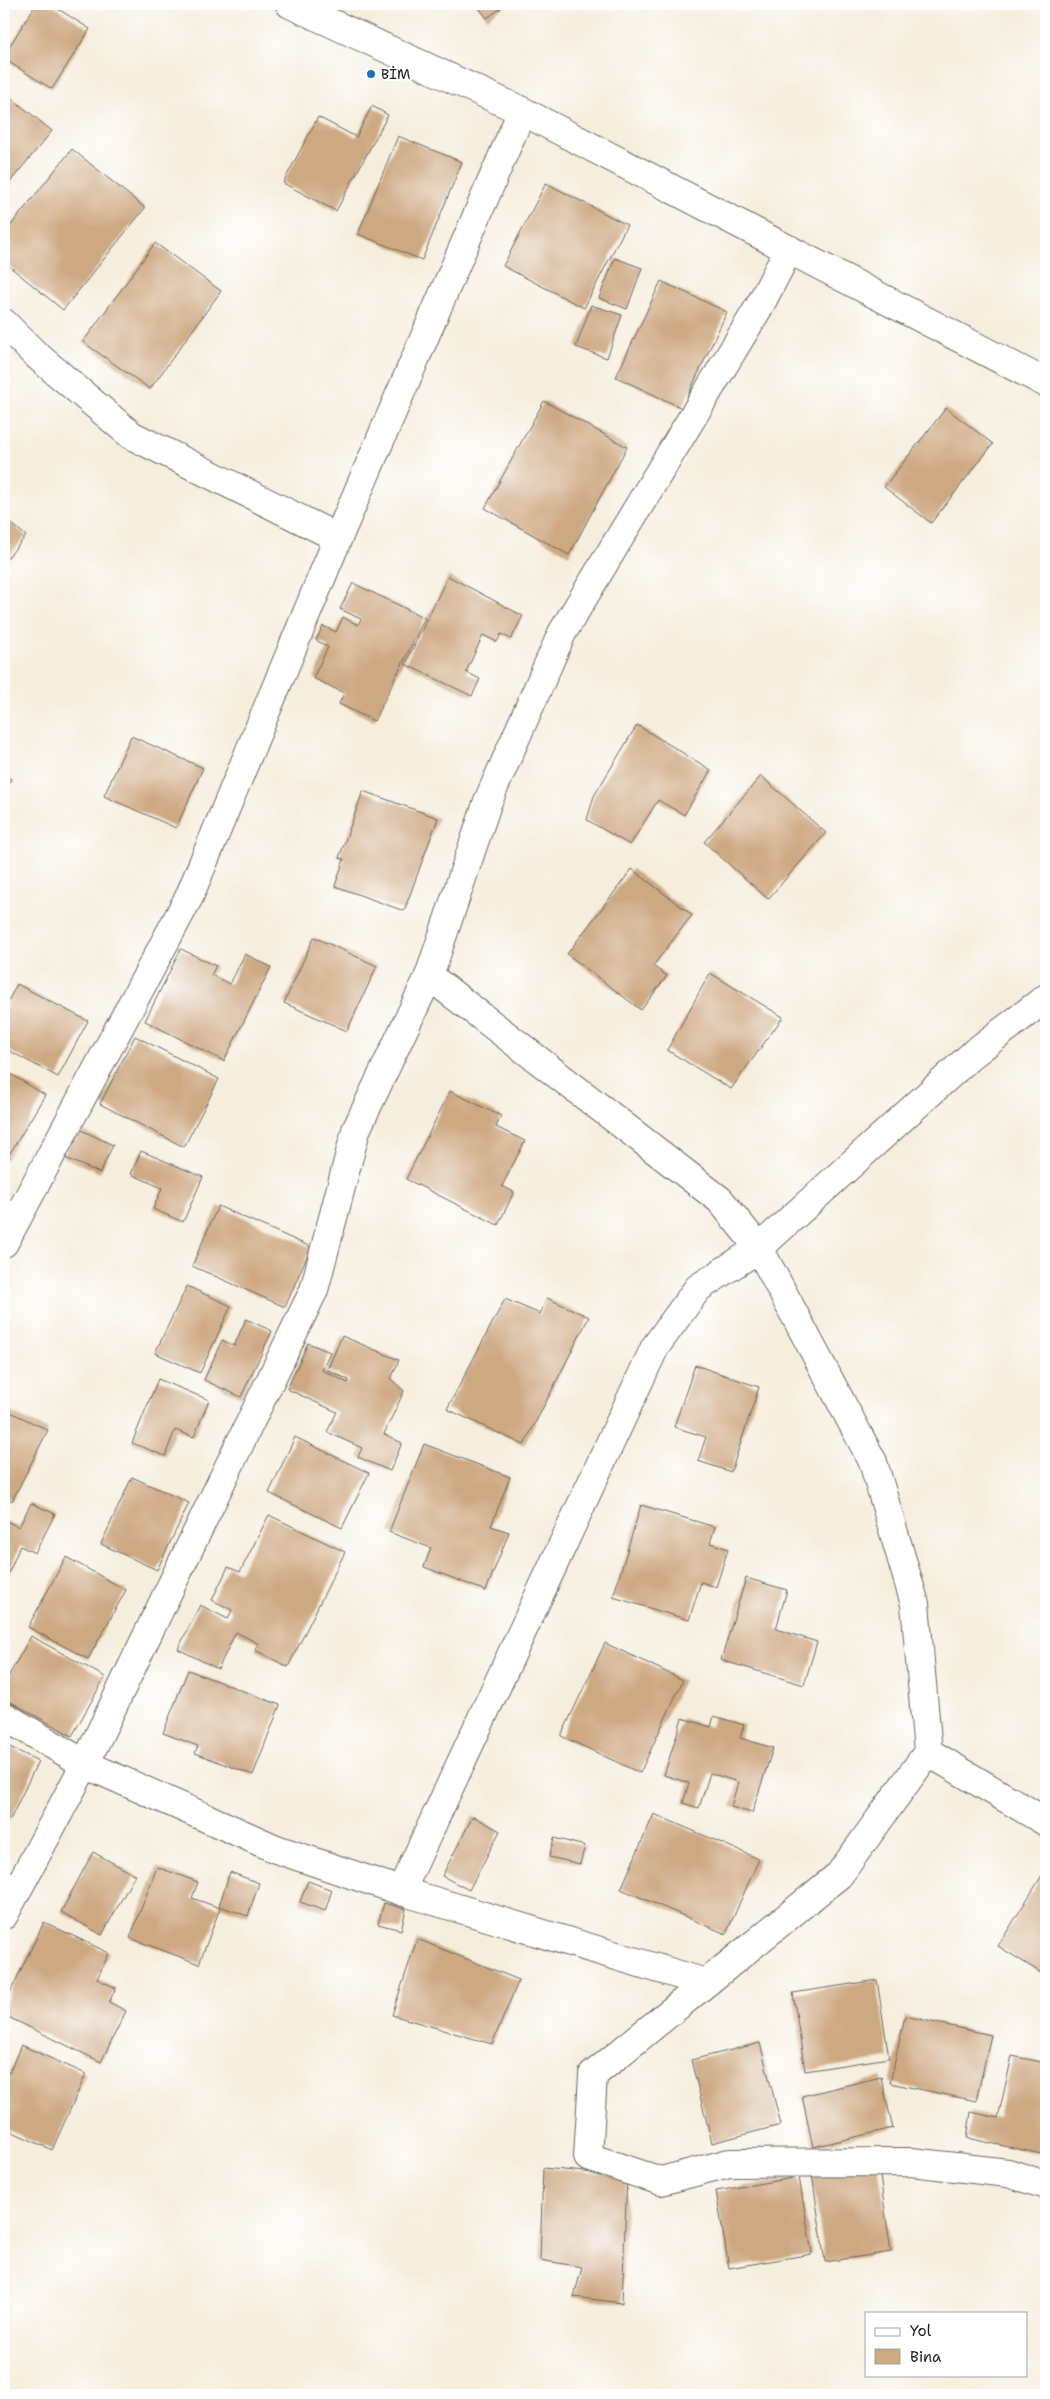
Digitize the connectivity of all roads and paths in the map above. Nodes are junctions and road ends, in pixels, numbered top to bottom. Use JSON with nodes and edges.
{"nodes":[{"id":1,"x":290,"y":4,"type":"edge"},
{"id":2,"x":522,"y":111,"type":"junction"},
{"id":3,"x":789,"y":249,"type":"junction"},
{"id":4,"x":4,"y":323,"type":"edge"},
{"id":5,"x":1046,"y":383,"type":"edge"},
{"id":6,"x":338,"y":538,"type":"junction"},
{"id":7,"x":429,"y":976,"type":"junction"},
{"id":8,"x":1046,"y":998,"type":"edge"},
{"id":9,"x":4,"y":1242,"type":"edge"},
{"id":10,"x":759,"y":1248,"type":"junction"},
{"id":11,"x":4,"y":1716,"type":"edge"},
{"id":12,"x":928,"y":1752,"type":"junction"},
{"id":13,"x":85,"y":1764,"type":"junction"},
{"id":14,"x":1046,"y":1822,"type":"edge"},
{"id":15,"x":401,"y":1891,"type":"junction"},
{"id":16,"x":4,"y":1915,"type":"edge"},
{"id":17,"x":706,"y":1983,"type":"junction"},
{"id":18,"x":1046,"y":2185,"type":"edge"}],
"edges":[{"from":1,"to":2,"type":"street"},
{"from":2,"to":3,"type":"street"},
{"from":2,"to":6,"type":"street"},
{"from":3,"to":5,"type":"street"},
{"from":3,"to":7,"type":"street"},
{"from":4,"to":6,"type":"street"},
{"from":6,"to":9,"type":"street"},
{"from":7,"to":10,"type":"street"},
{"from":7,"to":13,"type":"street"},
{"from":8,"to":10,"type":"street"},
{"from":10,"to":12,"type":"street"},
{"from":10,"to":15,"type":"street"},
{"from":11,"to":13,"type":"street"},
{"from":12,"to":14,"type":"street"},
{"from":12,"to":17,"type":"street"},
{"from":13,"to":15,"type":"street"},
{"from":13,"to":16,"type":"street"},
{"from":15,"to":17,"type":"street"},
{"from":17,"to":18,"type":"street"}]}
